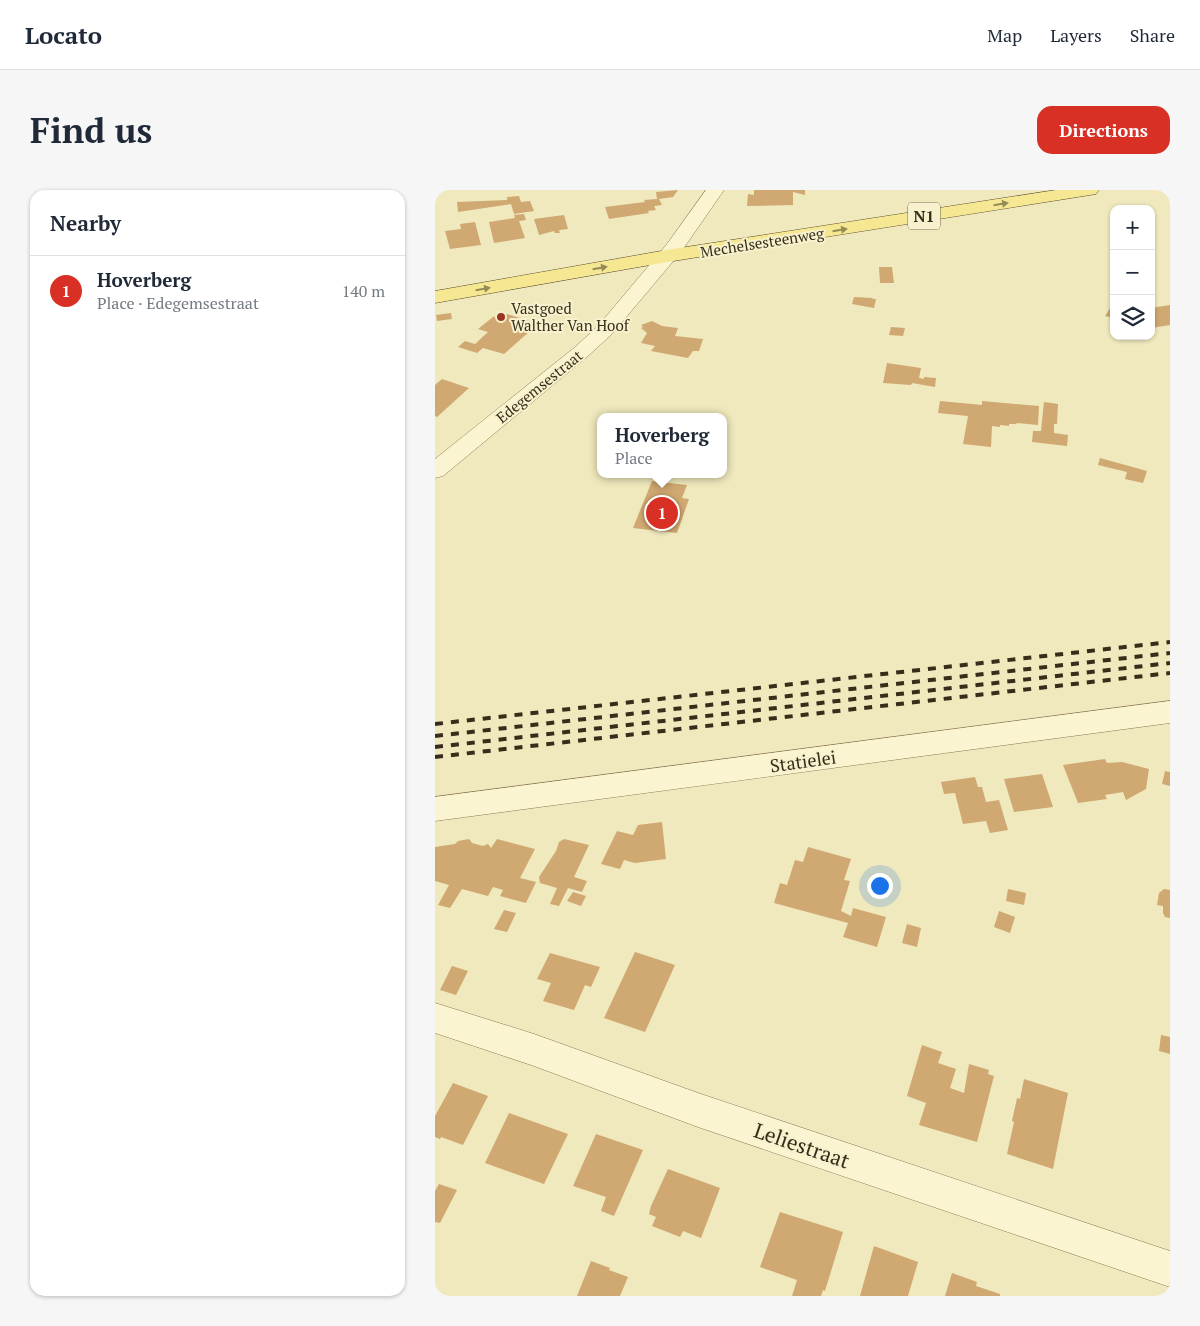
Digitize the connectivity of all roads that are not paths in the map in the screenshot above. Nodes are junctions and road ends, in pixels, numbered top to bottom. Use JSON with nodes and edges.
{"nodes":[{"id":1,"x":715,"y":190,"type":"edge"},
{"id":2,"x":985,"y":190,"type":"edge"},
{"id":3,"x":1090,"y":190,"type":"edge"},
{"id":4,"x":674,"y":247,"type":"junction"},
{"id":5,"x":435,"y":279,"type":"edge"},
{"id":6,"x":435,"y":298,"type":"edge"},
{"id":7,"x":435,"y":471,"type":"edge"},
{"id":8,"x":1170,"y":712,"type":"edge"},
{"id":9,"x":435,"y":809,"type":"edge"},
{"id":10,"x":435,"y":1018,"type":"edge"},
{"id":11,"x":1170,"y":1269,"type":"edge"}],
"edges":[{"from":1,"to":4,"type":"street","name":"Edegemsestraat"},
{"from":2,"to":4,"type":"main road","name":"Mechelsesteenweg","number":"N1"},
{"from":4,"to":3,"type":"main road","name":"Mechelsesteenweg","number":"N1","one_way":true},
{"from":4,"to":5,"type":"main road","name":"Mechelsesteenweg","number":"N1"},
{"from":6,"to":4,"type":"main road","name":"Mechelsesteenweg","number":"N1","one_way":true},
{"from":4,"to":7,"type":"street","name":"Edegemsestraat"},
{"from":8,"to":9,"type":"street","name":"Statielei"},
{"from":10,"to":11,"type":"street","name":"Leliestraat"}]}
